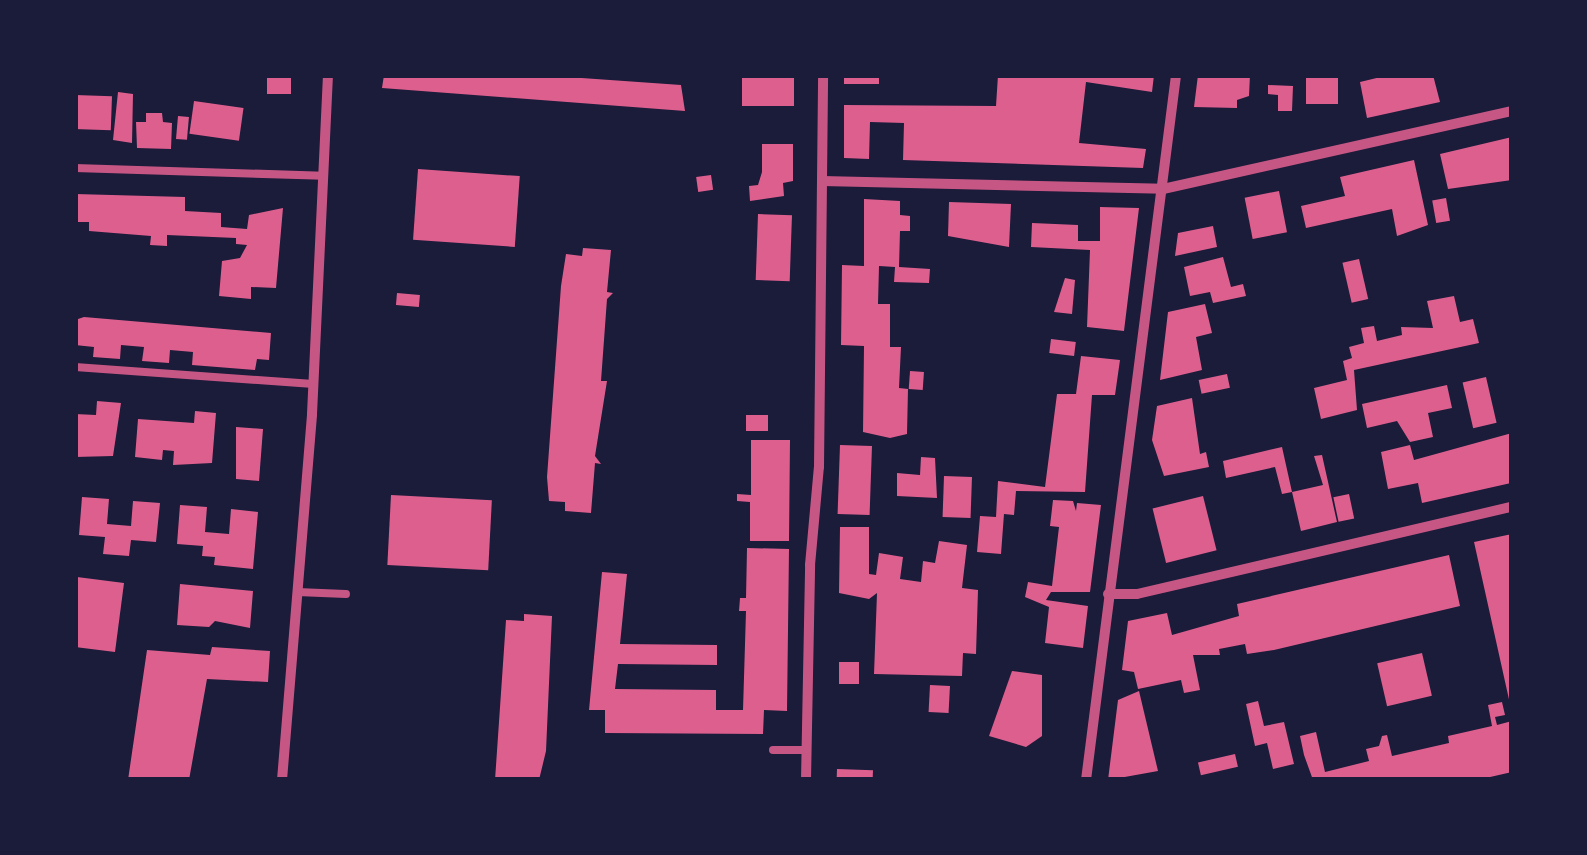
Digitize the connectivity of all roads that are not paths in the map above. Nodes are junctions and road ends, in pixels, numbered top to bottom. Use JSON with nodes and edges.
{"nodes":[{"id":1,"x":328,"y":75,"type":"edge"},
{"id":2,"x":823,"y":75,"type":"edge"},
{"id":3,"x":1176,"y":75,"type":"edge"},
{"id":4,"x":1512,"y":111,"type":"edge"},
{"id":5,"x":75,"y":168,"type":"edge"},
{"id":6,"x":324,"y":176,"type":"junction"},
{"id":7,"x":822,"y":182,"type":"junction"},
{"id":8,"x":1162,"y":189,"type":"junction"},
{"id":9,"x":75,"y":367,"type":"edge"},
{"id":10,"x":314,"y":384,"type":"junction"},
{"id":11,"x":1512,"y":508,"type":"edge"},
{"id":12,"x":297,"y":592,"type":"junction"},
{"id":13,"x":346,"y":594,"type":"dead end"},
{"id":14,"x":1108,"y":594,"type":"junction"},
{"id":15,"x":773,"y":750,"type":"dead end"},
{"id":16,"x":807,"y":750,"type":"junction"},
{"id":17,"x":282,"y":780,"type":"edge"},
{"id":18,"x":806,"y":780,"type":"edge"},
{"id":19,"x":1086,"y":780,"type":"edge"}],
"edges":[{"from":1,"to":6,"type":"street"},
{"from":2,"to":7,"type":"street"},
{"from":3,"to":8,"type":"street"},
{"from":4,"to":8,"type":"street"},
{"from":5,"to":6,"type":"lane"},
{"from":6,"to":10,"type":"street"},
{"from":7,"to":8,"type":"street"},
{"from":7,"to":16,"type":"street"},
{"from":8,"to":14,"type":"street"},
{"from":9,"to":10,"type":"lane"},
{"from":10,"to":12,"type":"street"},
{"from":11,"to":14,"type":"street"},
{"from":12,"to":13,"type":"lane"},
{"from":12,"to":17,"type":"street"},
{"from":14,"to":19,"type":"street"},
{"from":15,"to":16,"type":"lane"},
{"from":16,"to":18,"type":"street"}]}
